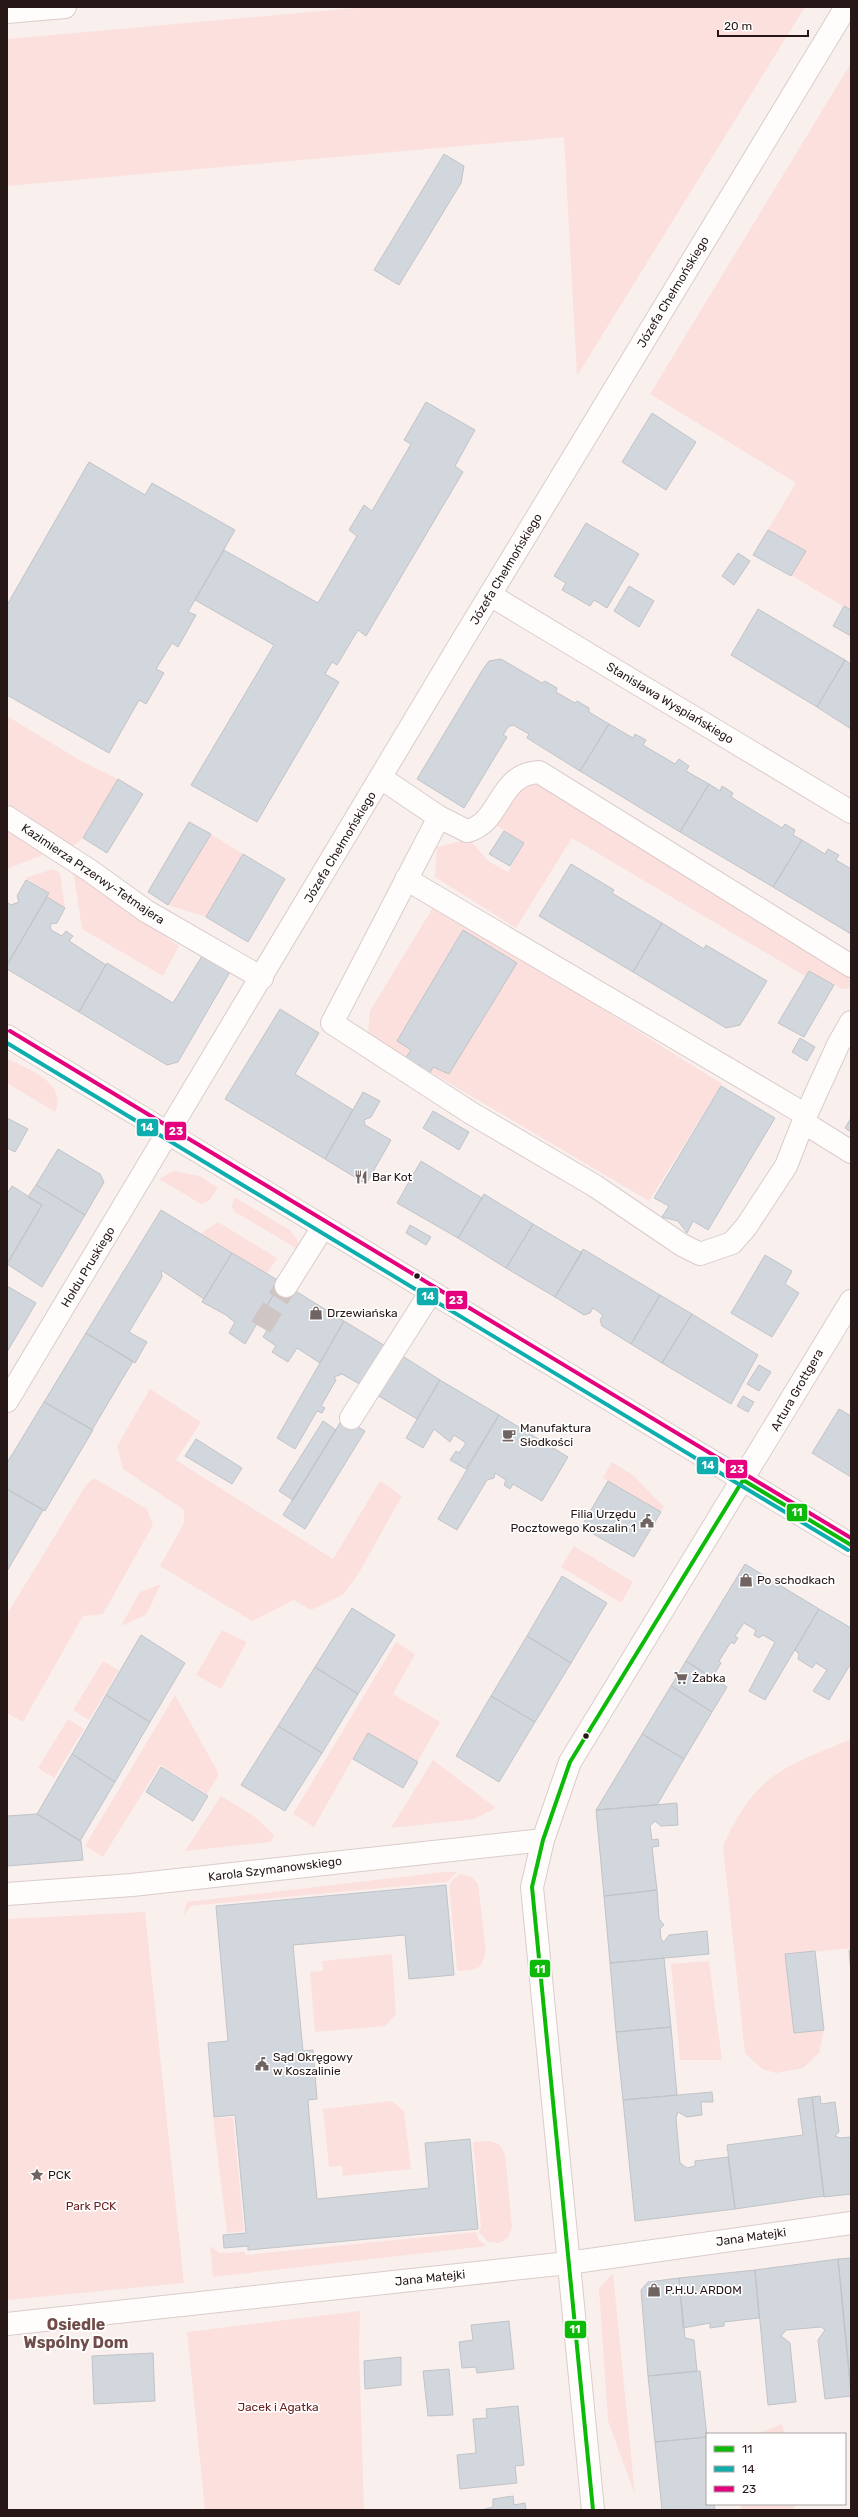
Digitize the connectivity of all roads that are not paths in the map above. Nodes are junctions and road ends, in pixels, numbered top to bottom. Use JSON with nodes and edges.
{"nodes":[{"id":1,"x":65,"y":7,"type":"edge"},
{"id":2,"x":846,"y":7,"type":"edge"},
{"id":3,"x":7,"y":12,"type":"edge"},
{"id":4,"x":490,"y":595,"type":"junction"},
{"id":5,"x":381,"y":778,"type":"junction"},
{"id":6,"x":851,"y":812,"type":"edge"},
{"id":7,"x":7,"y":817,"type":"edge"},
{"id":8,"x":439,"y":817,"type":"junction"},
{"id":9,"x":406,"y":879,"type":"junction"},
{"id":10,"x":851,"y":966,"type":"edge"},
{"id":11,"x":262,"y":978,"type":"junction"},
{"id":12,"x":851,"y":1022,"type":"edge"},
{"id":13,"x":7,"y":1036,"type":"edge"},
{"id":14,"x":804,"y":1119,"type":"junction"},
{"id":15,"x":168,"y":1133,"type":"junction"},
{"id":16,"x":851,"y":1152,"type":"edge"},
{"id":17,"x":323,"y":1227,"type":"junction"},
{"id":18,"x":286,"y":1286,"type":"tunnel mouth"},
{"id":19,"x":431,"y":1292,"type":"junction"},
{"id":20,"x":851,"y":1301,"type":"edge"},
{"id":21,"x":7,"y":1401,"type":"edge"},
{"id":22,"x":351,"y":1418,"type":"dead end"},
{"id":23,"x":743,"y":1480,"type":"junction"},
{"id":24,"x":851,"y":1544,"type":"edge"},
{"id":25,"x":543,"y":1840,"type":"junction"},
{"id":26,"x":7,"y":1894,"type":"edge"},
{"id":27,"x":851,"y":2223,"type":"edge"},
{"id":28,"x":568,"y":2263,"type":"junction"},
{"id":29,"x":7,"y":2324,"type":"edge"},
{"id":30,"x":593,"y":2510,"type":"edge"}],
"edges":[{"from":1,"to":3,"type":"street"},
{"from":2,"to":4,"type":"street","name":"Józefa Chełmońskiego"},
{"from":4,"to":5,"type":"street","name":"Józefa Chełmońskiego"},
{"from":4,"to":6,"type":"street","name":"Stanisława Wyspiańskiego"},
{"from":5,"to":8,"type":"street"},
{"from":5,"to":11,"type":"street","name":"Józefa Chełmońskiego"},
{"from":7,"to":11,"type":"street","name":"Kazimierza Przerwy-Tetmajera"},
{"from":8,"to":9,"type":"street"},
{"from":8,"to":10,"type":"street"},
{"from":9,"to":14,"type":"street"},
{"from":9,"to":14,"type":"street"},
{"from":11,"to":15,"type":"street","name":"Józefa Chełmońskiego"},
{"from":12,"to":14,"type":"street"},
{"from":13,"to":15,"type":"street"},
{"from":14,"to":16,"type":"street"},
{"from":15,"to":17,"type":"street"},
{"from":15,"to":21,"type":"street","name":"Hołdu Pruskiego"},
{"from":17,"to":18,"type":"street"},
{"from":17,"to":19,"type":"street"},
{"from":19,"to":22,"type":"street"},
{"from":19,"to":23,"type":"street"},
{"from":20,"to":23,"type":"street","name":"Artura Grottgera"},
{"from":23,"to":24,"type":"street"},
{"from":23,"to":25,"type":"street","name":"Artura Grottgera"},
{"from":25,"to":26,"type":"street","name":"Karola Szymanowskiego"},
{"from":25,"to":28,"type":"street","name":"Artura Grottgera"},
{"from":27,"to":28,"type":"street","name":"Jana Matejki"},
{"from":28,"to":29,"type":"street","name":"Jana Matejki"},
{"from":28,"to":30,"type":"street","name":"Artura Grottgera"}]}
